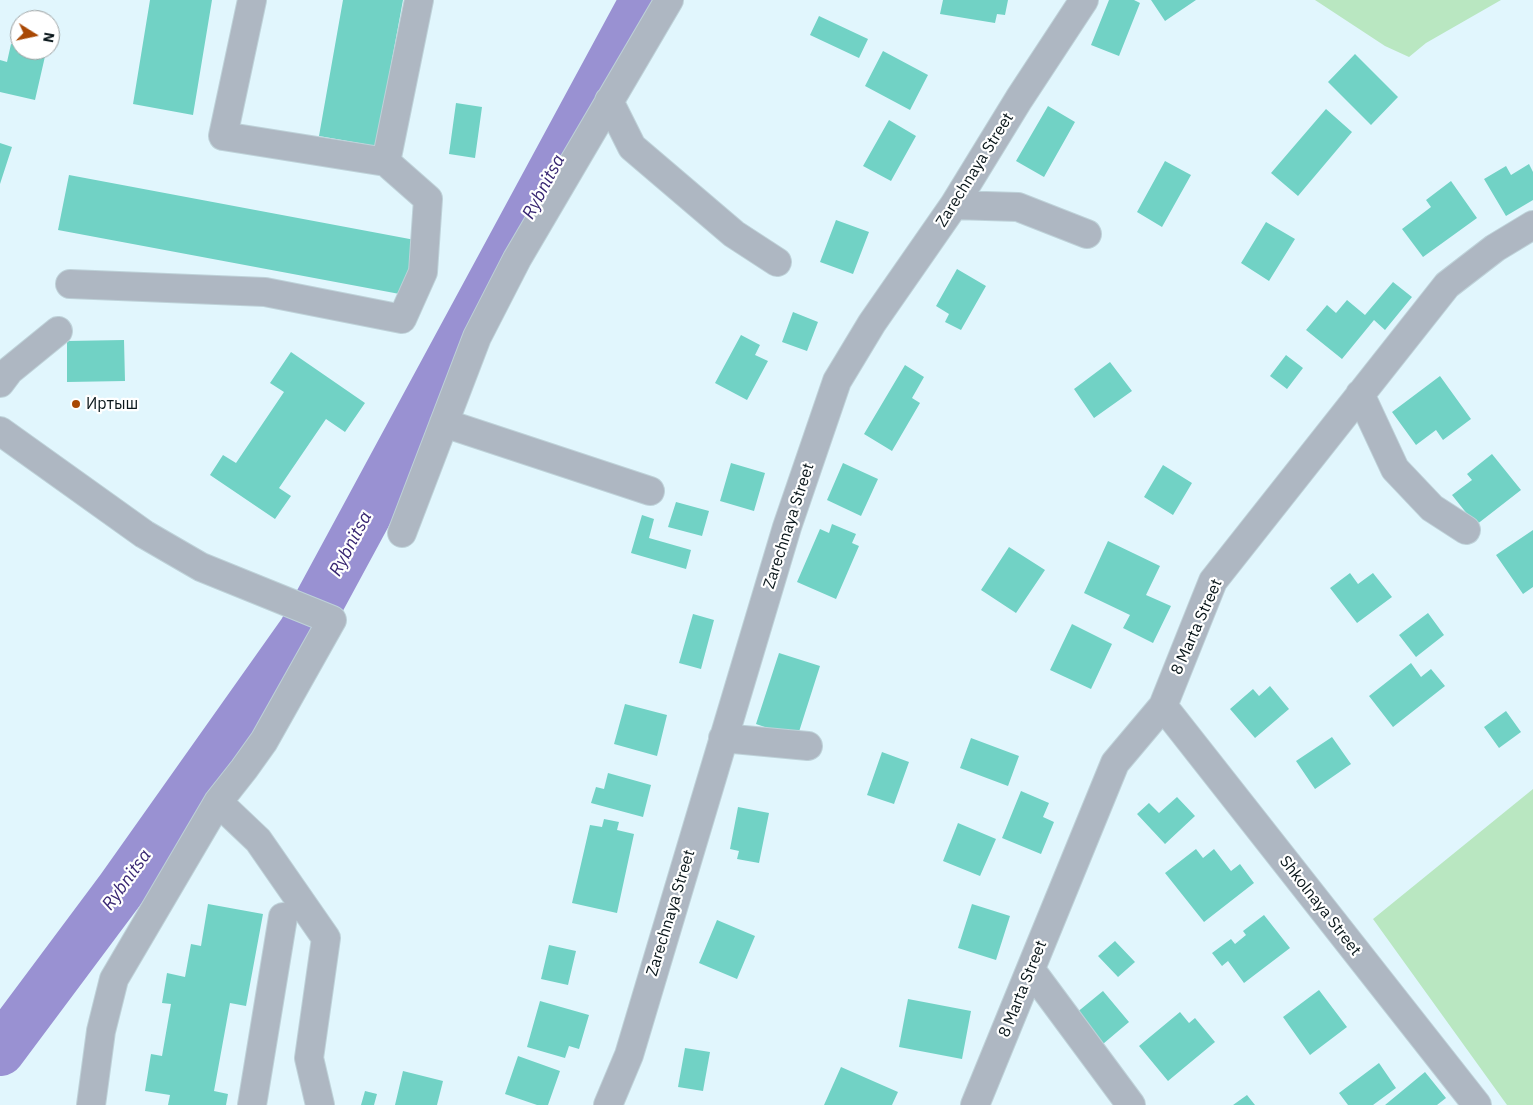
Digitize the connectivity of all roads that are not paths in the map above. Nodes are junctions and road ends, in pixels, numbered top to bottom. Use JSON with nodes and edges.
{"nodes":[{"id":1,"x":252,"y":0,"type":"edge"},
{"id":2,"x":419,"y":0,"type":"edge"},
{"id":3,"x":669,"y":0,"type":"edge"},
{"id":4,"x":1084,"y":0,"type":"edge"},
{"id":5,"x":609,"y":101,"type":"junction"},
{"id":6,"x":386,"y":162,"type":"junction"},
{"id":7,"x":954,"y":205,"type":"junction"},
{"id":8,"x":1533,"y":225,"type":"edge"},
{"id":9,"x":1087,"y":234,"type":"dead end"},
{"id":10,"x":777,"y":262,"type":"dead end"},
{"id":11,"x":70,"y":284,"type":"dead end"},
{"id":12,"x":58,"y":331,"type":"dead end"},
{"id":13,"x":0,"y":383,"type":"edge"},
{"id":14,"x":1360,"y":394,"type":"junction"},
{"id":15,"x":444,"y":423,"type":"junction"},
{"id":16,"x":0,"y":431,"type":"edge"},
{"id":17,"x":650,"y":491,"type":"dead end"},
{"id":18,"x":1466,"y":530,"type":"dead end"},
{"id":19,"x":402,"y":533,"type":"dead end"},
{"id":20,"x":1163,"y":706,"type":"junction"},
{"id":21,"x":723,"y":738,"type":"junction"},
{"id":22,"x":808,"y":746,"type":"dead end"},
{"id":23,"x":218,"y":802,"type":"junction"},
{"id":24,"x":283,"y":917,"type":"dead end"},
{"id":25,"x":1031,"y":970,"type":"junction"},
{"id":26,"x":91,"y":1105,"type":"edge"},
{"id":27,"x":252,"y":1105,"type":"edge"},
{"id":28,"x":320,"y":1105,"type":"edge"},
{"id":29,"x":608,"y":1105,"type":"edge"},
{"id":30,"x":975,"y":1105,"type":"edge"},
{"id":31,"x":1131,"y":1105,"type":"edge"},
{"id":32,"x":1477,"y":1105,"type":"edge"}],
"edges":[{"from":1,"to":6,"type":"street"},
{"from":2,"to":6,"type":"street"},
{"from":3,"to":5,"type":"street"},
{"from":4,"to":7,"type":"street","name":"Zarechnaya Street"},
{"from":5,"to":10,"type":"street"},
{"from":5,"to":15,"type":"street"},
{"from":6,"to":11,"type":"street"},
{"from":7,"to":9,"type":"street"},
{"from":7,"to":21,"type":"street","name":"Zarechnaya Street"},
{"from":8,"to":14,"type":"street","name":"8 Marta Street"},
{"from":12,"to":13,"type":"street"},
{"from":14,"to":18,"type":"street"},
{"from":14,"to":20,"type":"street","name":"8 Marta Street"},
{"from":15,"to":17,"type":"street"},
{"from":15,"to":19,"type":"street"},
{"from":16,"to":23,"type":"street"},
{"from":20,"to":25,"type":"street","name":"8 Marta Street"},
{"from":20,"to":32,"type":"street","name":"Shkolnaya Street"},
{"from":21,"to":22,"type":"street"},
{"from":21,"to":29,"type":"street","name":"Zarechnaya Street"},
{"from":23,"to":26,"type":"street"},
{"from":23,"to":28,"type":"street"},
{"from":24,"to":27,"type":"street"},
{"from":25,"to":30,"type":"street","name":"8 Marta Street"},
{"from":25,"to":31,"type":"street"}]}
